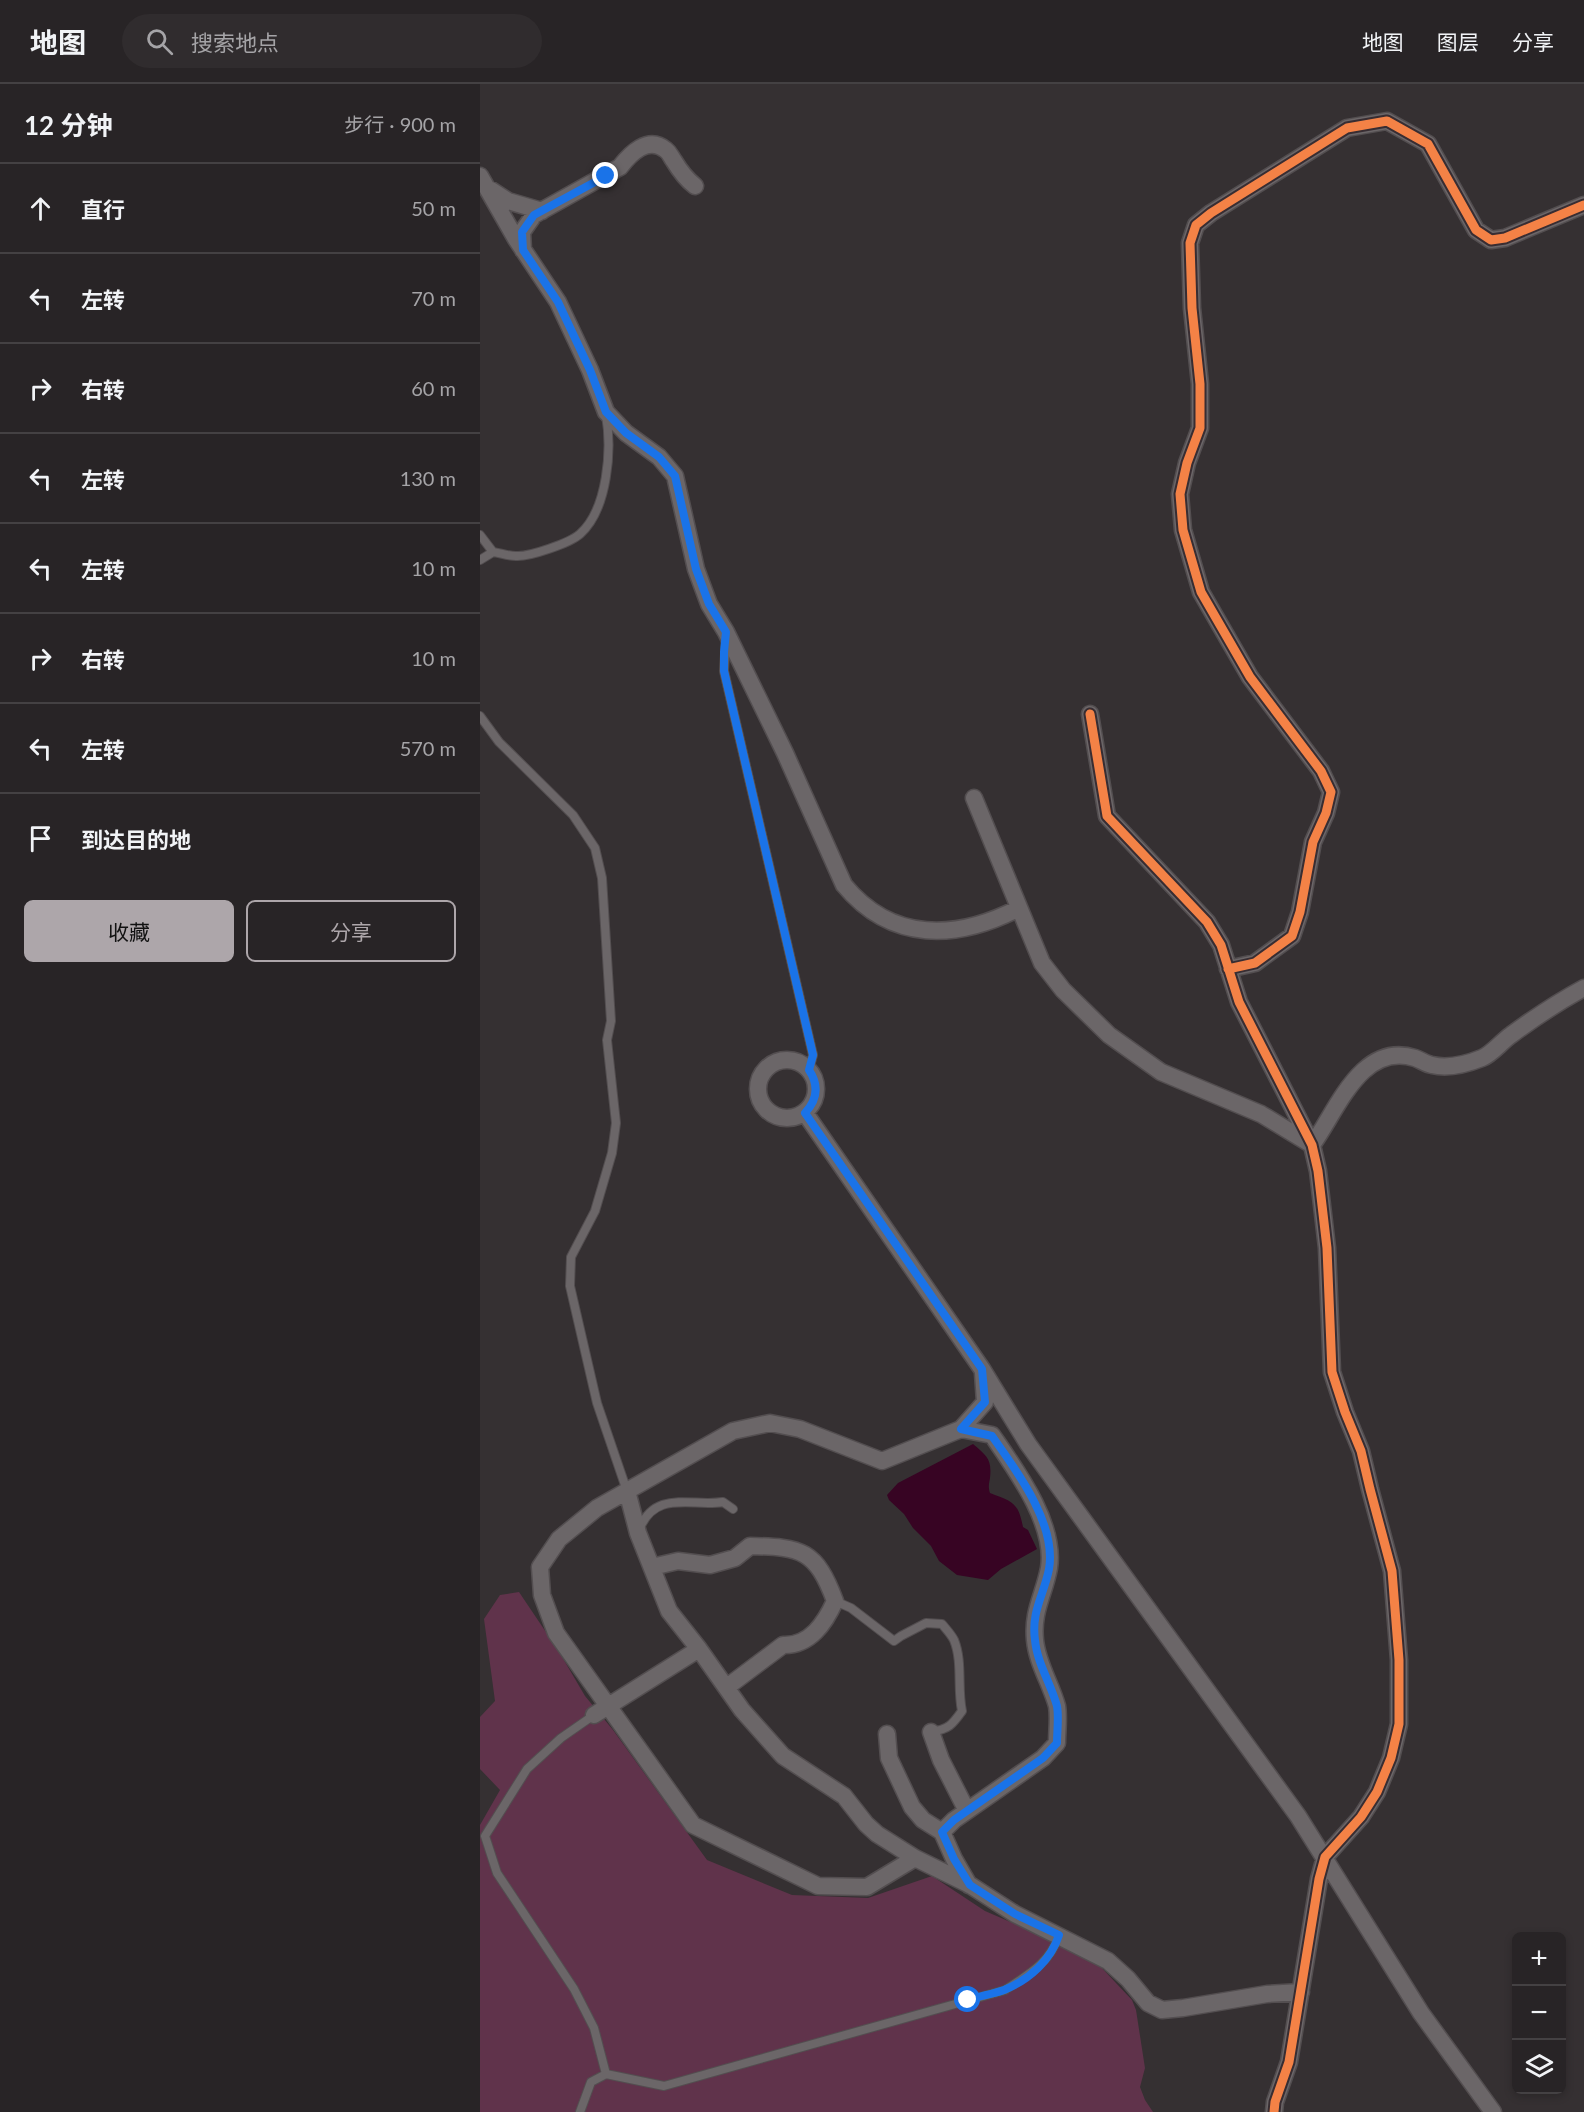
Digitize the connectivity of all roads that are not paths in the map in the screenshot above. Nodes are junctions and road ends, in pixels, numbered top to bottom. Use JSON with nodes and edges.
{"nodes":[{"id":1,"x":483,"y":181,"type":"edge"},
{"id":2,"x":695,"y":186,"type":"dead end"},
{"id":3,"x":1584,"y":205,"type":"edge"},
{"id":4,"x":542,"y":211,"type":"junction"},
{"id":5,"x":523,"y":250,"type":"junction"},
{"id":6,"x":606,"y":412,"type":"junction"},
{"id":7,"x":480,"y":535,"type":"edge"},
{"id":8,"x":493,"y":552,"type":"junction"},
{"id":9,"x":480,"y":560,"type":"edge"},
{"id":10,"x":726,"y":632,"type":"junction"},
{"id":11,"x":1090,"y":714,"type":"dead end"},
{"id":12,"x":480,"y":716,"type":"edge"},
{"id":13,"x":974,"y":798,"type":"dead end"},
{"id":14,"x":1019,"y":908,"type":"junction"},
{"id":15,"x":1228,"y":969,"type":"junction"},
{"id":16,"x":1584,"y":988,"type":"edge"},
{"id":17,"x":809,"y":1070,"type":"junction"},
{"id":18,"x":805,"y":1113,"type":"junction"},
{"id":19,"x":1312,"y":1145,"type":"junction"},
{"id":20,"x":982,"y":1369,"type":"junction"},
{"id":21,"x":961,"y":1429,"type":"junction"},
{"id":22,"x":627,"y":1491,"type":"junction"},
{"id":23,"x":733,"y":1509,"type":"dead end"},
{"id":24,"x":638,"y":1533,"type":"junction"},
{"id":25,"x":652,"y":1567,"type":"junction"},
{"id":26,"x":835,"y":1601,"type":"junction"},
{"id":27,"x":699,"y":1649,"type":"junction"},
{"id":28,"x":727,"y":1688,"type":"junction"},
{"id":29,"x":601,"y":1710,"type":"junction"},
{"id":30,"x":931,"y":1732,"type":"joint"},
{"id":31,"x":887,"y":1734,"type":"dead end"},
{"id":32,"x":968,"y":1811,"type":"junction"},
{"id":33,"x":942,"y":1832,"type":"junction"},
{"id":34,"x":482,"y":1836,"type":"edge"},
{"id":35,"x":1325,"y":1857,"type":"junction"},
{"id":36,"x":915,"y":1858,"type":"junction"},
{"id":37,"x":970,"y":1885,"type":"junction"},
{"id":38,"x":1059,"y":1935,"type":"junction"},
{"id":39,"x":1301,"y":1992,"type":"junction"},
{"id":40,"x":606,"y":2074,"type":"junction"},
{"id":41,"x":580,"y":2112,"type":"edge"},
{"id":42,"x":1274,"y":2112,"type":"edge"},
{"id":43,"x":1493,"y":2112,"type":"edge"}],
"edges":[{"from":1,"to":4,"type":"street"},
{"from":1,"to":5,"type":"street"},
{"from":2,"to":4,"type":"street"},
{"from":3,"to":15,"type":"street"},
{"from":4,"to":5,"type":"street"},
{"from":5,"to":6,"type":"street"},
{"from":6,"to":8,"type":"lane"},
{"from":6,"to":10,"type":"street"},
{"from":7,"to":8,"type":"lane"},
{"from":8,"to":9,"type":"lane"},
{"from":10,"to":14,"type":"street"},
{"from":10,"to":17,"type":"lane"},
{"from":11,"to":15,"type":"street"},
{"from":12,"to":22,"type":"lane"},
{"from":13,"to":14,"type":"street"},
{"from":14,"to":19,"type":"street"},
{"from":15,"to":19,"type":"street"},
{"from":16,"to":19,"type":"street"},
{"from":17,"to":18,"type":"street"},
{"from":17,"to":18,"type":"street"},
{"from":18,"to":20,"type":"street"},
{"from":19,"to":35,"type":"street"},
{"from":20,"to":21,"type":"street"},
{"from":20,"to":35,"type":"street"},
{"from":21,"to":22,"type":"street"},
{"from":21,"to":32,"type":"street"},
{"from":22,"to":24,"type":"street"},
{"from":22,"to":29,"type":"street"},
{"from":23,"to":24,"type":"lane"},
{"from":24,"to":25,"type":"street"},
{"from":25,"to":26,"type":"street"},
{"from":25,"to":27,"type":"street"},
{"from":26,"to":28,"type":"street"},
{"from":26,"to":30,"type":"lane"},
{"from":27,"to":28,"type":"street"},
{"from":27,"to":29,"type":"street"},
{"from":28,"to":36,"type":"street"},
{"from":29,"to":34,"type":"lane"},
{"from":29,"to":36,"type":"street"},
{"from":30,"to":32,"type":"street"},
{"from":31,"to":33,"type":"street"},
{"from":32,"to":33,"type":"street"},
{"from":33,"to":37,"type":"street"},
{"from":34,"to":40,"type":"lane"},
{"from":35,"to":39,"type":"street"},
{"from":35,"to":43,"type":"street"},
{"from":36,"to":37,"type":"street"},
{"from":37,"to":38,"type":"street"},
{"from":38,"to":39,"type":"street"},
{"from":38,"to":40,"type":"lane"},
{"from":39,"to":42,"type":"street"},
{"from":40,"to":41,"type":"lane"}]}
